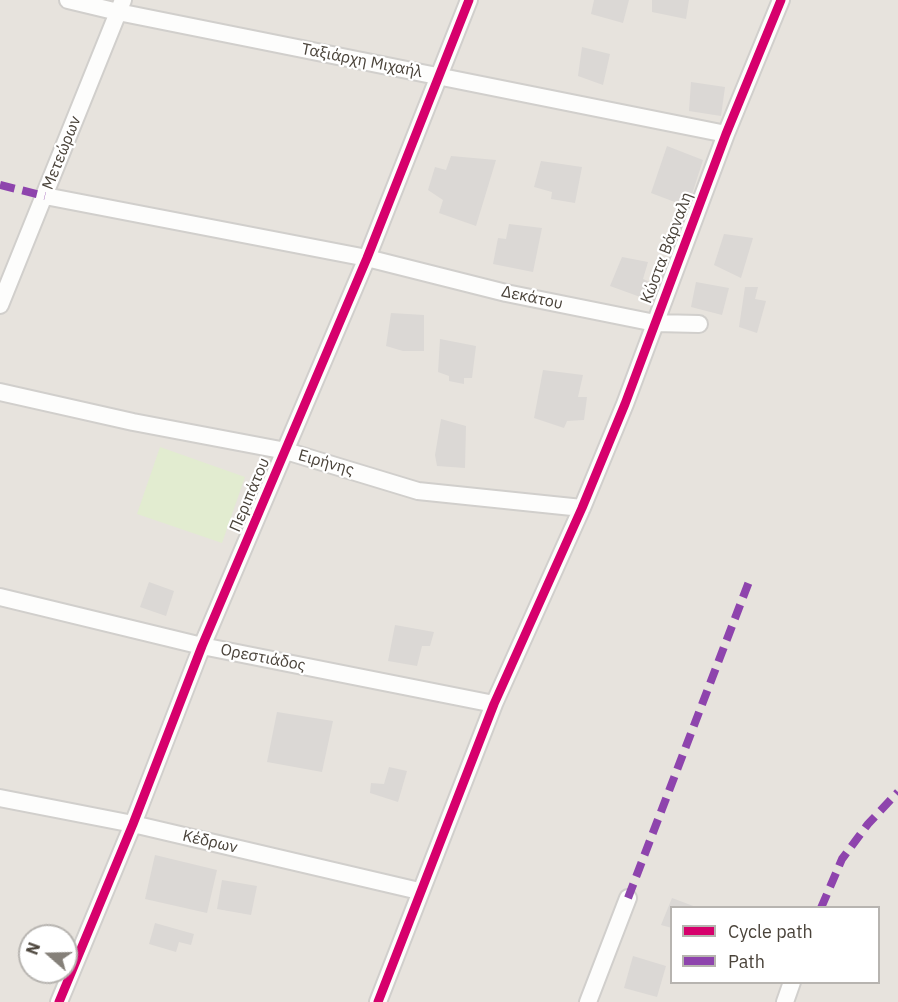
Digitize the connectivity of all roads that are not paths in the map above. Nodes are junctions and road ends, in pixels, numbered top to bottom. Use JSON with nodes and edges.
{"nodes":[{"id":1,"x":68,"y":0,"type":"edge"},
{"id":2,"x":469,"y":0,"type":"edge"},
{"id":3,"x":781,"y":0,"type":"edge"},
{"id":4,"x":120,"y":6,"type":"edge"},
{"id":5,"x":440,"y":77,"type":"junction"},
{"id":6,"x":726,"y":134,"type":"junction"},
{"id":7,"x":45,"y":196,"type":"junction"},
{"id":8,"x":368,"y":258,"type":"junction"},
{"id":9,"x":0,"y":305,"type":"edge"},
{"id":10,"x":655,"y":323,"type":"junction"},
{"id":11,"x":699,"y":324,"type":"dead end"},
{"id":12,"x":0,"y":392,"type":"edge"},
{"id":13,"x":286,"y":451,"type":"junction"},
{"id":14,"x":582,"y":508,"type":"junction"},
{"id":15,"x":0,"y":597,"type":"edge"},
{"id":16,"x":202,"y":646,"type":"junction"},
{"id":17,"x":494,"y":704,"type":"junction"},
{"id":18,"x":0,"y":798,"type":"edge"},
{"id":19,"x":133,"y":824,"type":"junction"},
{"id":20,"x":419,"y":891,"type":"junction"},
{"id":21,"x":628,"y":898,"type":"dead end"},
{"id":22,"x":791,"y":984,"type":"edge"},
{"id":23,"x":59,"y":1002,"type":"edge"},
{"id":24,"x":378,"y":1002,"type":"edge"},
{"id":25,"x":588,"y":1002,"type":"edge"},
{"id":26,"x":785,"y":1002,"type":"edge"}],
"edges":[{"from":1,"to":4,"type":"street","name":"Ταξιάρχη Μιχαήλ"},
{"from":2,"to":5,"type":"street","name":"Περιπάτου"},
{"from":3,"to":6,"type":"street","name":"Κώστα Βάρναλη"},
{"from":4,"to":5,"type":"street","name":"Ταξιάρχη Μιχαήλ"},
{"from":4,"to":7,"type":"street","name":"Μετεώρων"},
{"from":5,"to":6,"type":"street","name":"Ταξιάρχη Μιχαήλ"},
{"from":5,"to":8,"type":"street","name":"Περιπάτου"},
{"from":6,"to":10,"type":"street","name":"Κώστα Βάρναλη"},
{"from":7,"to":8,"type":"street","name":"Δεκάτου"},
{"from":7,"to":9,"type":"street","name":"Μετεώρων"},
{"from":8,"to":10,"type":"street","name":"Δεκάτου"},
{"from":8,"to":13,"type":"street","name":"Περιπάτου"},
{"from":10,"to":11,"type":"street","name":"Δεκάτου"},
{"from":10,"to":14,"type":"street","name":"Κώστα Βάρναλη"},
{"from":12,"to":13,"type":"street","name":"Ειρήνης"},
{"from":13,"to":14,"type":"street","name":"Ειρήνης"},
{"from":13,"to":16,"type":"street","name":"Περιπάτου"},
{"from":14,"to":17,"type":"street","name":"Κώστα Βάρναλη"},
{"from":15,"to":16,"type":"street","name":"Ορεστιάδος"},
{"from":16,"to":17,"type":"street","name":"Ορεστιάδος"},
{"from":16,"to":19,"type":"street","name":"Περιπάτου"},
{"from":17,"to":20,"type":"street","name":"Κώστα Βάρναλη"},
{"from":18,"to":19,"type":"street","name":"Κέδρων"},
{"from":19,"to":20,"type":"street","name":"Κέδρων"},
{"from":19,"to":23,"type":"street","name":"Περιπάτου"},
{"from":20,"to":24,"type":"street","name":"Κώστα Βάρναλη"},
{"from":21,"to":25,"type":"street"},
{"from":22,"to":26,"type":"street"}]}
